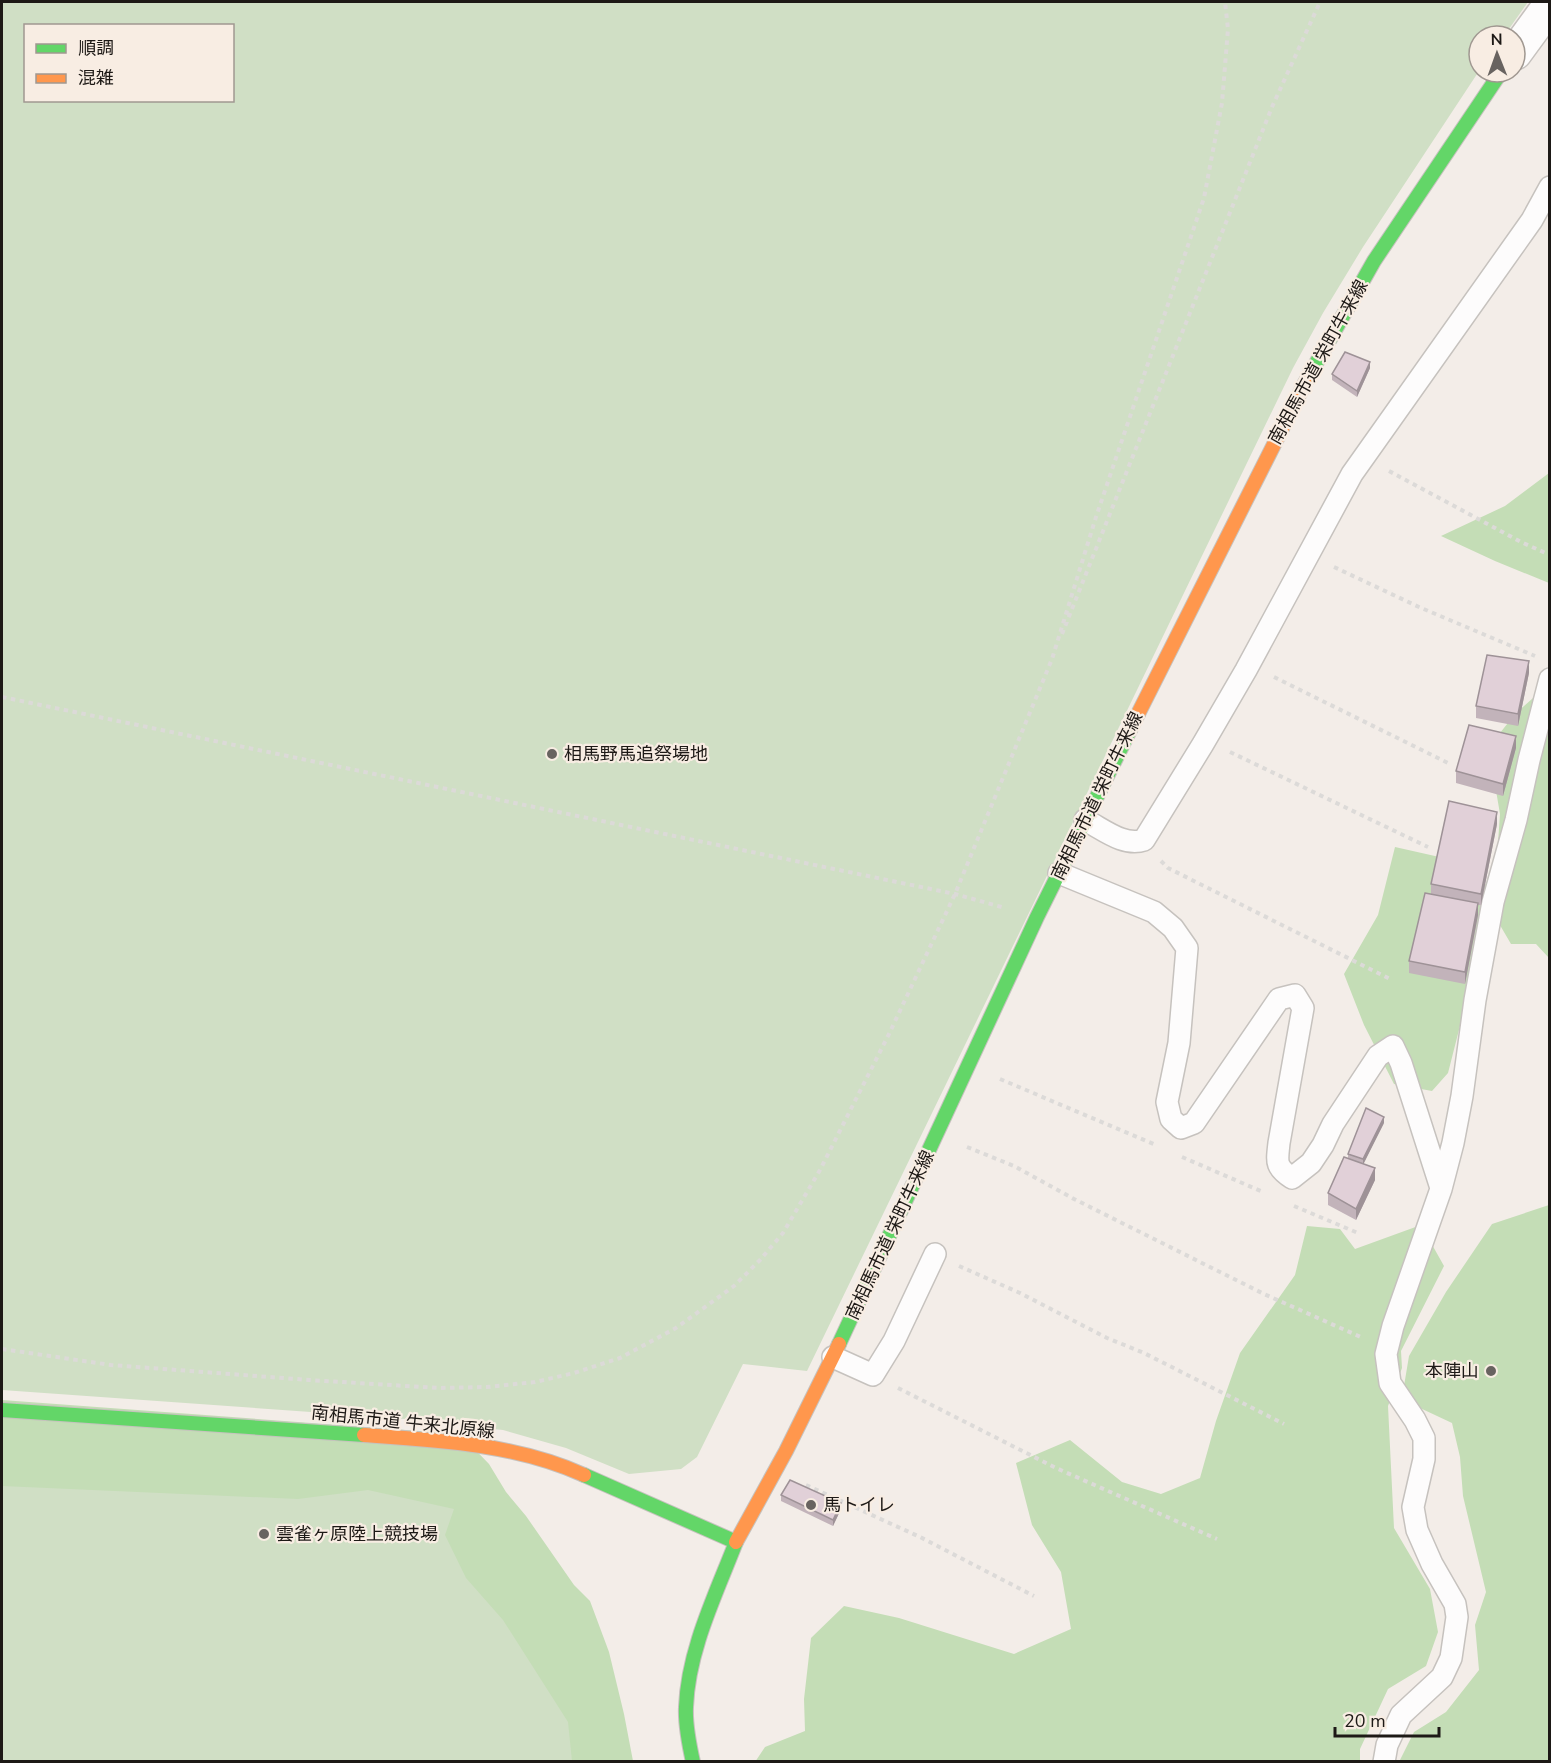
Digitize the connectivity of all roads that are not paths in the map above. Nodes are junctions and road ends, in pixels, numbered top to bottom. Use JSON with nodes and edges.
{"nodes":[{"id":1,"x":1550,"y":5,"type":"edge"},
{"id":2,"x":1527,"y":37,"type":"edge"},
{"id":3,"x":1493,"y":84,"type":"edge"},
{"id":4,"x":1550,"y":187,"type":"edge"},
{"id":5,"x":1547,"y":670,"type":"edge"},
{"id":6,"x":1085,"y":820,"type":"junction"},
{"id":7,"x":1059,"y":873,"type":"junction"},
{"id":8,"x":1441,"y":1189,"type":"junction"},
{"id":9,"x":935,"y":1254,"type":"road end"},
{"id":10,"x":832,"y":1357,"type":"junction"},
{"id":11,"x":2,"y":1410,"type":"edge"},
{"id":12,"x":736,"y":1542,"type":"junction"},
{"id":13,"x":693,"y":1761,"type":"edge"},
{"id":14,"x":1384,"y":1761,"type":"edge"}],
"edges":[{"from":1,"to":2,"type":"street"},
{"from":3,"to":6,"type":"street","name":"南相馬市道 栄町牛来線"},
{"from":4,"to":6,"type":"lane"},
{"from":5,"to":8,"type":"lane"},
{"from":6,"to":7,"type":"street","name":"南相馬市道 栄町牛来線"},
{"from":7,"to":8,"type":"lane"},
{"from":7,"to":10,"type":"street","name":"南相馬市道 栄町牛来線"},
{"from":8,"to":14,"type":"lane"},
{"from":9,"to":10,"type":"lane"},
{"from":10,"to":12,"type":"street","name":"南相馬市道 栄町牛来線"},
{"from":11,"to":12,"type":"street","name":"南相馬市道 牛来北原線"},
{"from":12,"to":13,"type":"street"}]}
